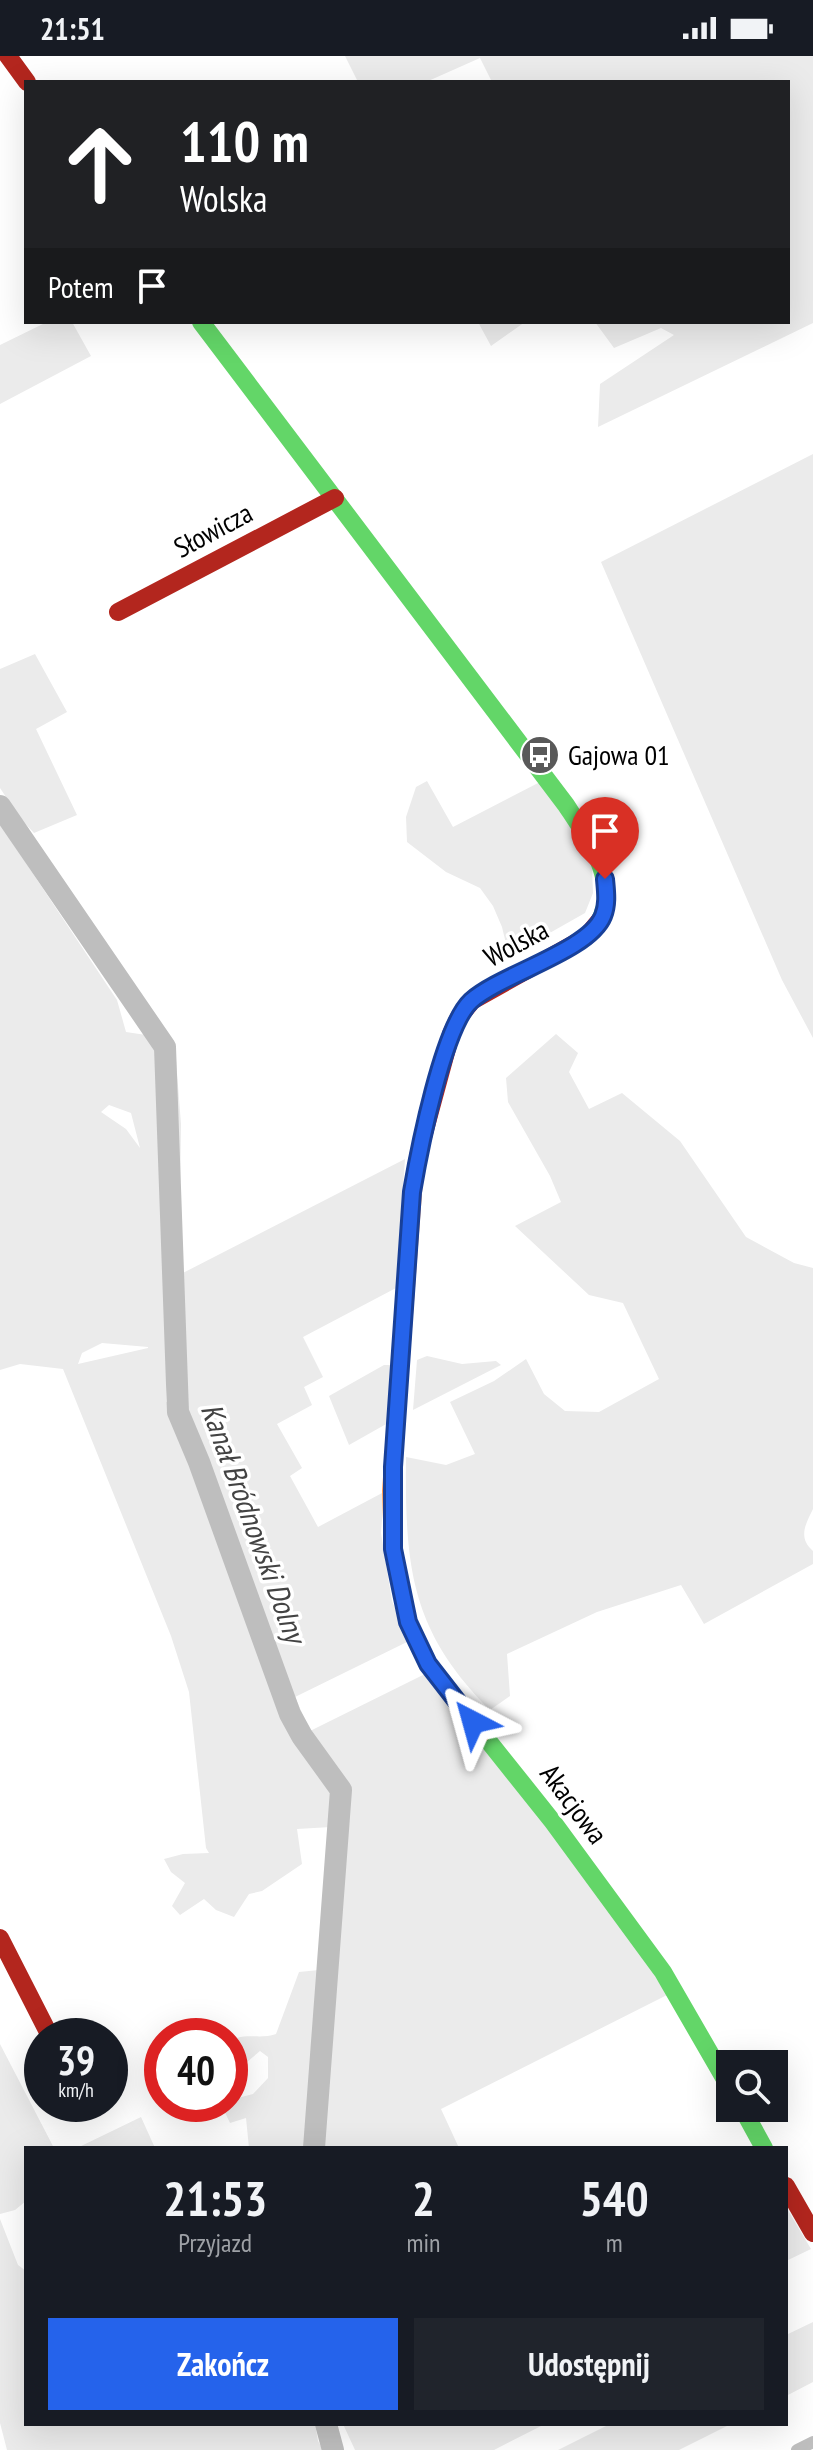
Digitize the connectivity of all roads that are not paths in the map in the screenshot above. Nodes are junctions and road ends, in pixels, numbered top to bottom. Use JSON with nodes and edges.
{"nodes":[{"id":1,"x":8,"y":56,"type":"edge"},
{"id":2,"x":26,"y":80,"type":"edge"},
{"id":3,"x":203,"y":324,"type":"edge"},
{"id":4,"x":335,"y":498,"type":"junction"},
{"id":5,"x":118,"y":612,"type":"dead end"},
{"id":6,"x":393,"y":1549,"type":"joint"},
{"id":7,"x":2,"y":1950,"type":"edge"},
{"id":8,"x":40,"y":2018,"type":"edge"},
{"id":9,"x":716,"y":2064,"type":"edge"},
{"id":10,"x":750,"y":2122,"type":"edge"},
{"id":11,"x":763,"y":2146,"type":"edge"},
{"id":12,"x":788,"y":2195,"type":"edge"},
{"id":13,"x":813,"y":2233,"type":"edge"},
{"id":14,"x":813,"y":2442,"type":"edge"},
{"id":15,"x":797,"y":2450,"type":"edge"}],
"edges":[{"from":1,"to":2,"type":"street"},
{"from":3,"to":4,"type":"street","name":"Wolska"},
{"from":4,"to":5,"type":"street","name":"Słowicza"},
{"from":4,"to":6,"type":"street","name":"Wolska"},
{"from":6,"to":9,"type":"street","name":"Akacjowa"},
{"from":7,"to":8,"type":"street"},
{"from":10,"to":11,"type":"street"},
{"from":12,"to":13,"type":"street"},
{"from":14,"to":15,"type":"street"}]}
